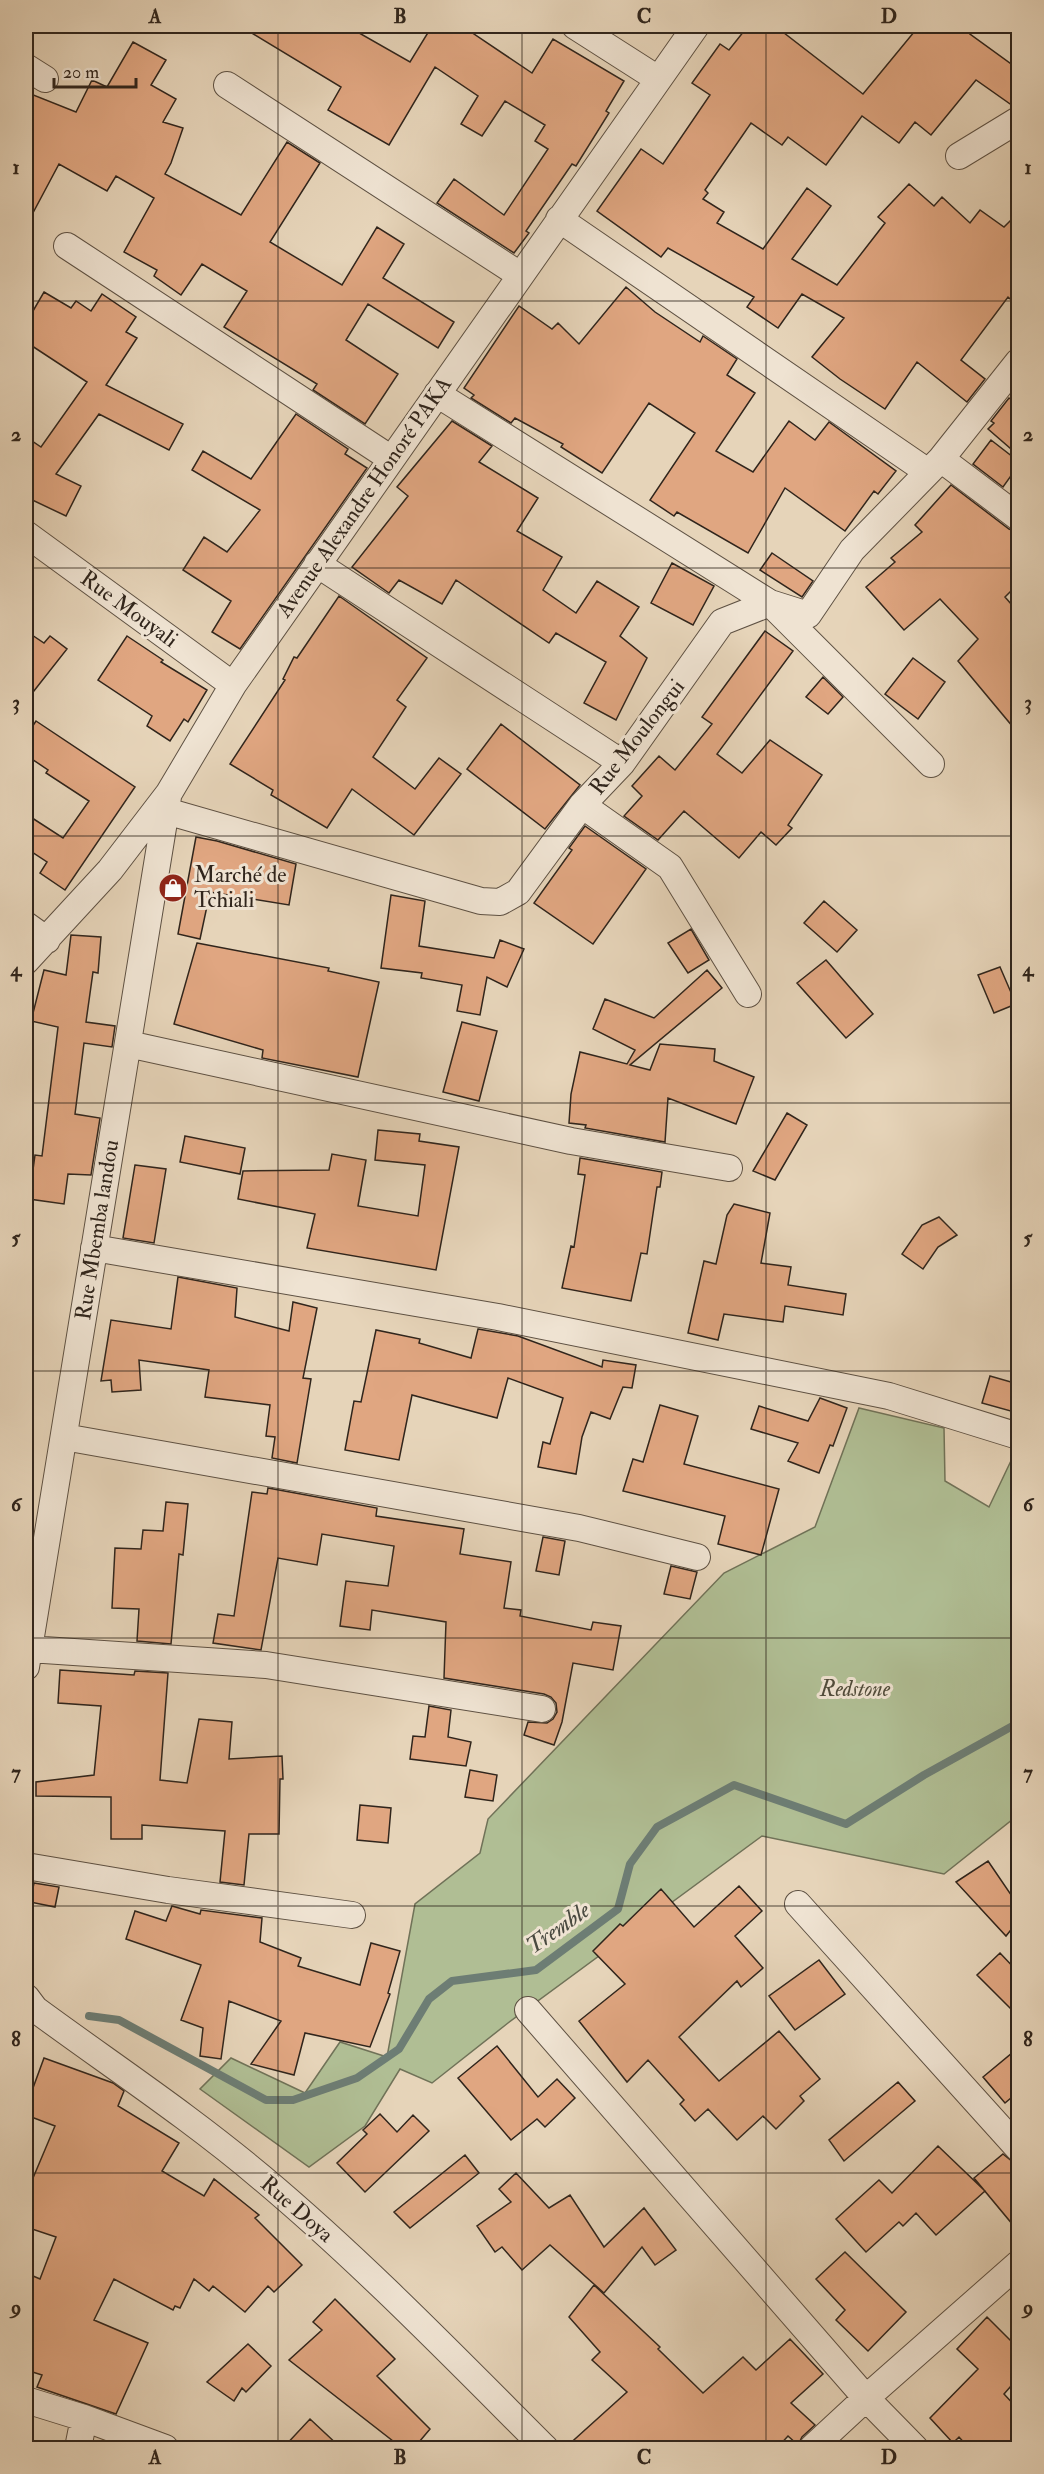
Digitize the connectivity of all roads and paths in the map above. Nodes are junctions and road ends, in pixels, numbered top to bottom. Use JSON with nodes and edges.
{"nodes":[{"id":1,"x":575,"y":26,"type":"edge"},
{"id":2,"x":696,"y":26,"type":"edge"},
{"id":3,"x":658,"y":80,"type":"junction"},
{"id":4,"x":227,"y":85,"type":"dead end"},
{"id":5,"x":1018,"y":120,"type":"edge"},
{"id":6,"x":959,"y":156,"type":"dead end"},
{"id":7,"x":559,"y":219,"type":"junction"},
{"id":8,"x":68,"y":246,"type":"dead end"},
{"id":9,"x":520,"y":275,"type":"junction"},
{"id":10,"x":1018,"y":362,"type":"edge"},
{"id":11,"x":437,"y":394,"type":"junction"},
{"id":12,"x":390,"y":458,"type":"junction"},
{"id":13,"x":934,"y":466,"type":"junction"},
{"id":14,"x":1018,"y":518,"type":"edge"},
{"id":15,"x":26,"y":534,"type":"edge"},
{"id":16,"x":317,"y":564,"type":"junction"},
{"id":17,"x":770,"y":603,"type":"junction"},
{"id":18,"x":233,"y":685,"type":"junction"},
{"id":19,"x":622,"y":763,"type":"junction"},
{"id":20,"x":931,"y":764,"type":"dead end"},
{"id":21,"x":167,"y":802,"type":"junction"},
{"id":22,"x":582,"y":806,"type":"junction"},
{"id":23,"x":26,"y":925,"type":"edge"},
{"id":24,"x":47,"y":940,"type":"junction"},
{"id":25,"x":26,"y":961,"type":"edge"},
{"id":26,"x":748,"y":994,"type":"dead end"},
{"id":27,"x":128,"y":1044,"type":"junction"},
{"id":28,"x":729,"y":1168,"type":"dead end"},
{"id":29,"x":94,"y":1248,"type":"junction"},
{"id":30,"x":1018,"y":1436,"type":"edge"},
{"id":31,"x":64,"y":1437,"type":"junction"},
{"id":32,"x":697,"y":1557,"type":"dead end"},
{"id":33,"x":27,"y":1658,"type":"edge"},
{"id":34,"x":542,"y":1709,"type":"dead end"},
{"id":35,"x":26,"y":1866,"type":"edge"},
{"id":36,"x":798,"y":1904,"type":"dead end"},
{"id":37,"x":352,"y":1915,"type":"dead end"},
{"id":38,"x":26,"y":1997,"type":"edge"},
{"id":39,"x":528,"y":2010,"type":"dead end"},
{"id":40,"x":1018,"y":2148,"type":"edge"},
{"id":41,"x":1018,"y":2264,"type":"edge"},
{"id":42,"x":866,"y":2398,"type":"junction"},
{"id":43,"x":26,"y":2400,"type":"edge"},
{"id":44,"x":84,"y":2418,"type":"junction"},
{"id":45,"x":78,"y":2448,"type":"edge"},
{"id":46,"x":165,"y":2448,"type":"edge"},
{"id":47,"x":545,"y":2448,"type":"edge"},
{"id":48,"x":812,"y":2448,"type":"edge"},
{"id":49,"x":915,"y":2448,"type":"edge"}],
"edges":[{"from":1,"to":3,"type":"street"},
{"from":2,"to":3,"type":"street","name":"Avenue Alexandre Honoré PAKA"},
{"from":3,"to":7,"type":"street","name":"Avenue Alexandre Honoré PAKA"},
{"from":4,"to":9,"type":"street"},
{"from":5,"to":6,"type":"street"},
{"from":7,"to":9,"type":"street","name":"Avenue Alexandre Honoré PAKA"},
{"from":7,"to":13,"type":"street"},
{"from":8,"to":12,"type":"street"},
{"from":9,"to":11,"type":"street","name":"Avenue Alexandre Honoré PAKA"},
{"from":10,"to":13,"type":"street"},
{"from":11,"to":12,"type":"street","name":"Avenue Alexandre Honoré PAKA"},
{"from":11,"to":17,"type":"street"},
{"from":12,"to":16,"type":"street","name":"Avenue Alexandre Honoré PAKA"},
{"from":13,"to":14,"type":"street"},
{"from":13,"to":17,"type":"street"},
{"from":15,"to":18,"type":"street","name":"Rue Mouyali"},
{"from":16,"to":18,"type":"street","name":"Avenue Alexandre Honoré PAKA"},
{"from":16,"to":19,"type":"street"},
{"from":17,"to":19,"type":"street","name":"Rue Moulongui"},
{"from":17,"to":20,"type":"street"},
{"from":18,"to":21,"type":"street","name":"Avenue Alexandre Honoré PAKA"},
{"from":19,"to":22,"type":"street","name":"Rue Moulongui"},
{"from":21,"to":22,"type":"street","name":"Rue Moulongui"},
{"from":21,"to":24,"type":"street","name":"Avenue Alexandre Honoré PAKA"},
{"from":21,"to":27,"type":"street","name":"Rue Mbemba landou"},
{"from":22,"to":26,"type":"street"},
{"from":23,"to":24,"type":"street"},
{"from":24,"to":25,"type":"street","name":"Avenue Alexandre Honoré PAKA"},
{"from":27,"to":28,"type":"street"},
{"from":27,"to":29,"type":"street","name":"Rue Mbemba landou"},
{"from":29,"to":30,"type":"street"},
{"from":29,"to":31,"type":"street","name":"Rue Mbemba landou"},
{"from":31,"to":32,"type":"street"},
{"from":31,"to":33,"type":"street","name":"Rue Mbemba landou"},
{"from":33,"to":34,"type":"street"},
{"from":35,"to":37,"type":"street"},
{"from":36,"to":40,"type":"street"},
{"from":38,"to":47,"type":"street","name":"Rue Doya"},
{"from":39,"to":42,"type":"street"},
{"from":41,"to":42,"type":"street"},
{"from":42,"to":48,"type":"street"},
{"from":42,"to":49,"type":"street"},
{"from":43,"to":44,"type":"street"},
{"from":44,"to":45,"type":"street"},
{"from":44,"to":46,"type":"street"}]}
